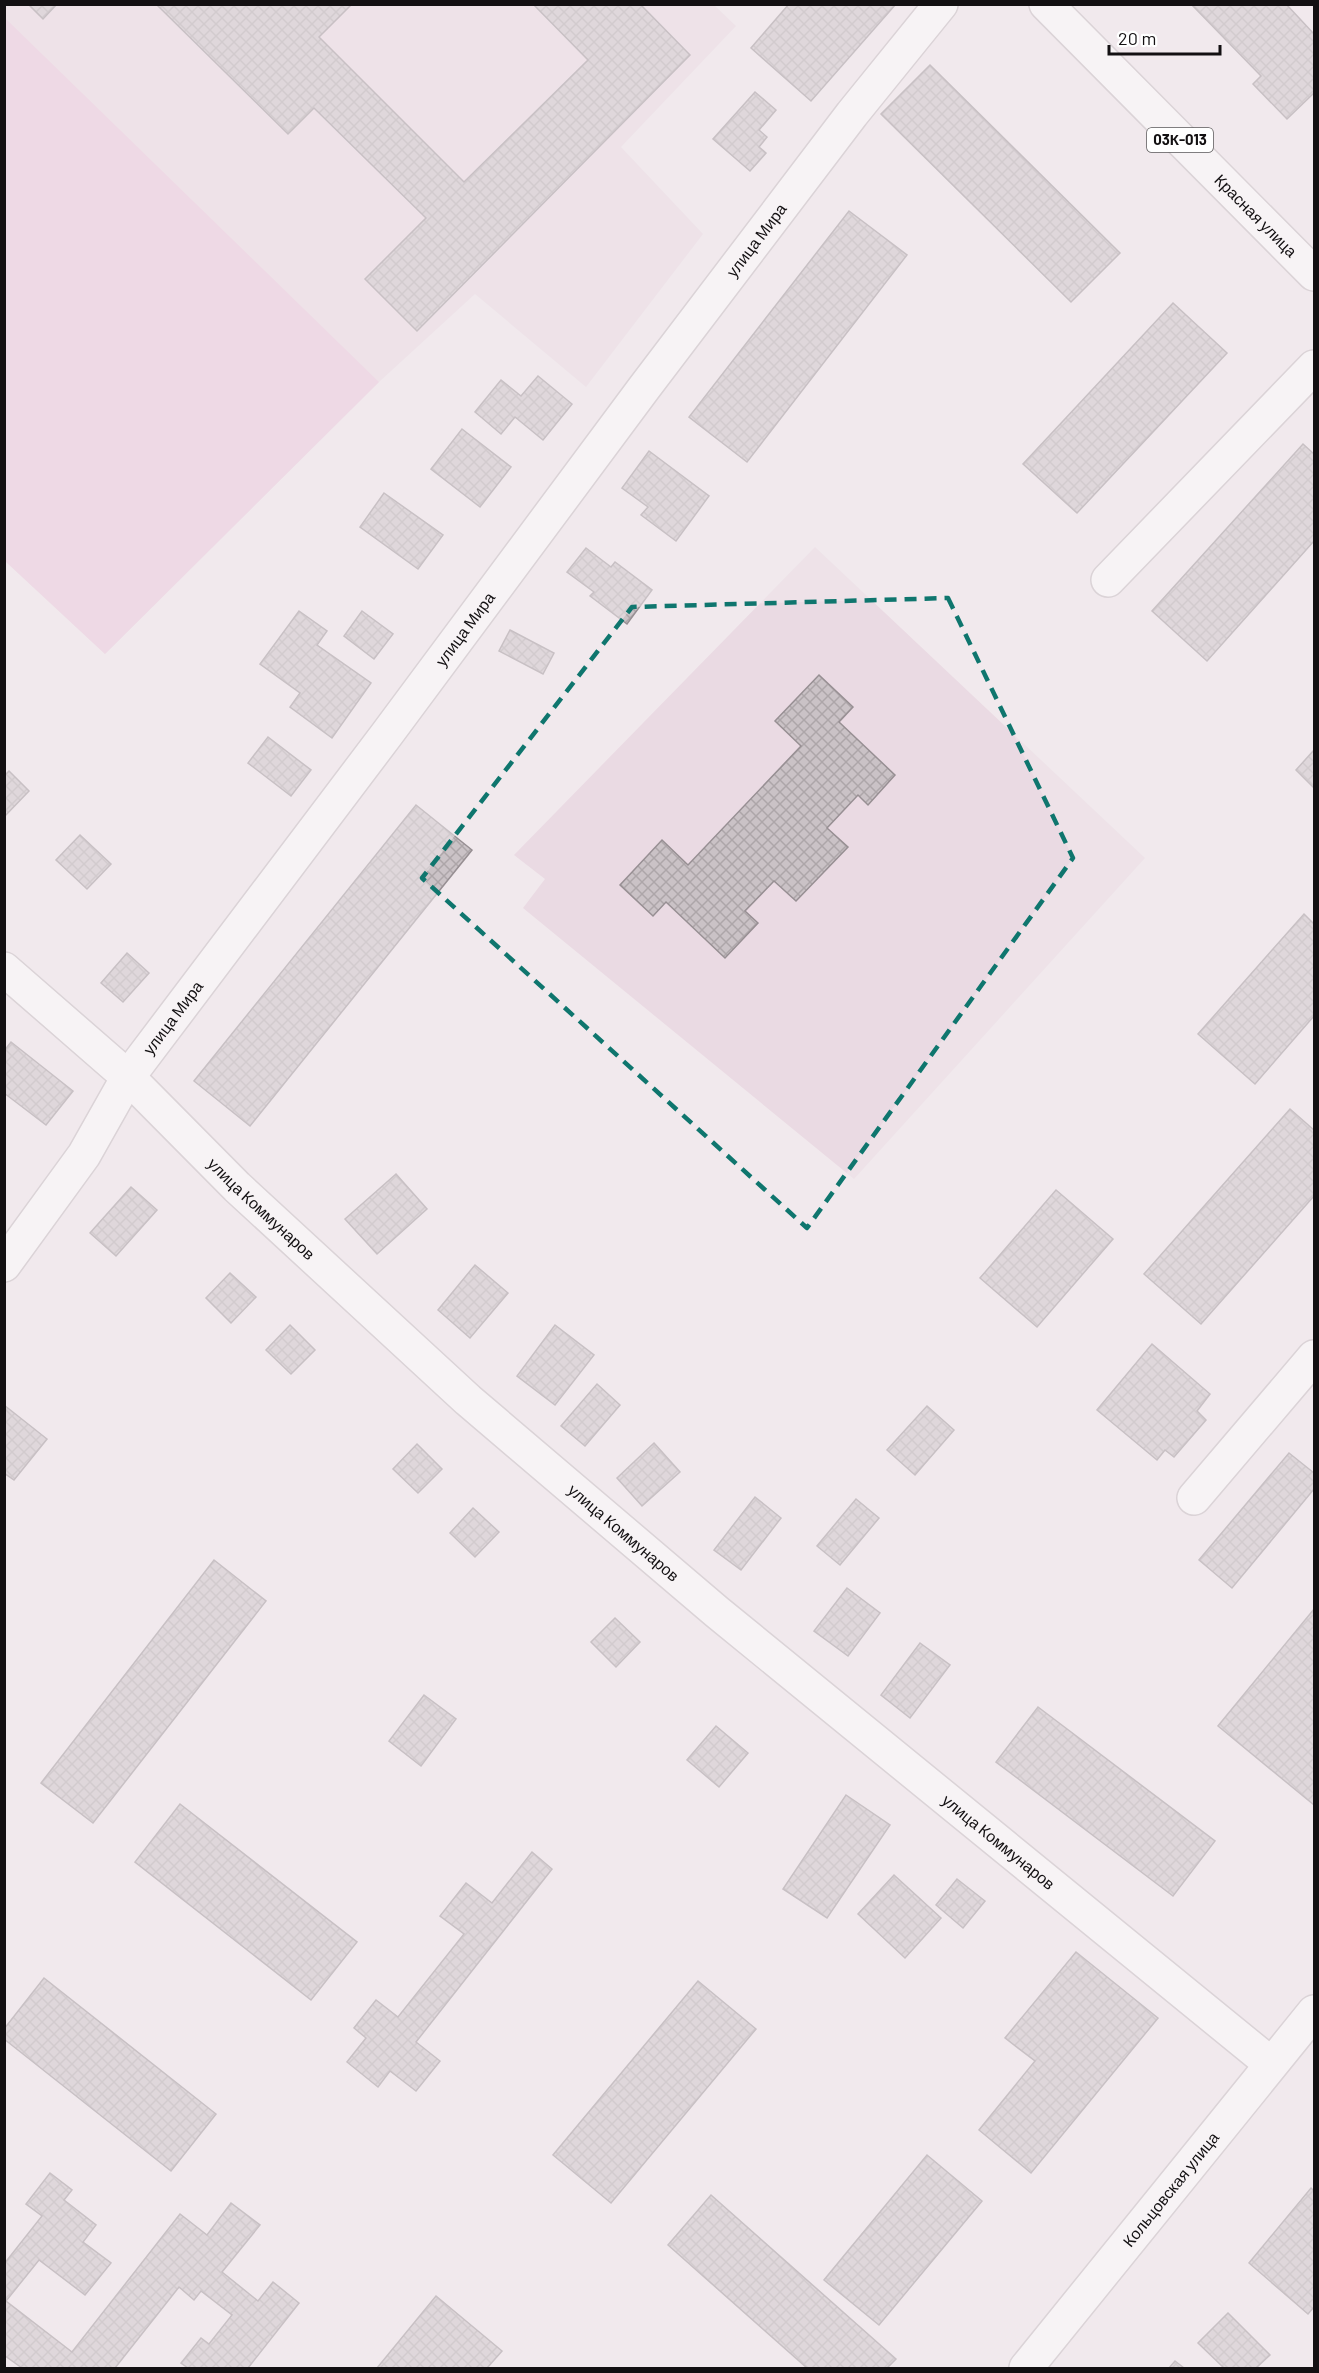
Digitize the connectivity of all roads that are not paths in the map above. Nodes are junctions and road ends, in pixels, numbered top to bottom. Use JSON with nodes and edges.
{"nodes":[{"id":1,"x":941,"y":4,"type":"edge"},
{"id":2,"x":1046,"y":4,"type":"edge"},
{"id":3,"x":1314,"y":274,"type":"edge"},
{"id":4,"x":1314,"y":367,"type":"edge"},
{"id":5,"x":1108,"y":580,"type":"dead end"},
{"id":6,"x":4,"y":969,"type":"edge"},
{"id":7,"x":128,"y":1077,"type":"junction"},
{"id":8,"x":4,"y":1265,"type":"edge"},
{"id":9,"x":1314,"y":1357,"type":"edge"},
{"id":10,"x":1194,"y":1498,"type":"dead end"},
{"id":11,"x":1314,"y":2012,"type":"edge"},
{"id":12,"x":1272,"y":2064,"type":"junction"},
{"id":13,"x":1026,"y":2368,"type":"edge"}],
"edges":[{"from":1,"to":7,"type":"street","name":"улица Мира"},
{"from":2,"to":3,"type":"street","name":"Красная улица","number":"03К-013"},
{"from":4,"to":5,"type":"street"},
{"from":6,"to":7,"type":"street","name":"улица Коммунаров"},
{"from":7,"to":8,"type":"street","name":"улица Мира"},
{"from":7,"to":12,"type":"street","name":"улица Коммунаров"},
{"from":9,"to":10,"type":"street"},
{"from":11,"to":12,"type":"street","name":"Кольцовская улица"},
{"from":12,"to":13,"type":"street","name":"Кольцовская улица"}]}
